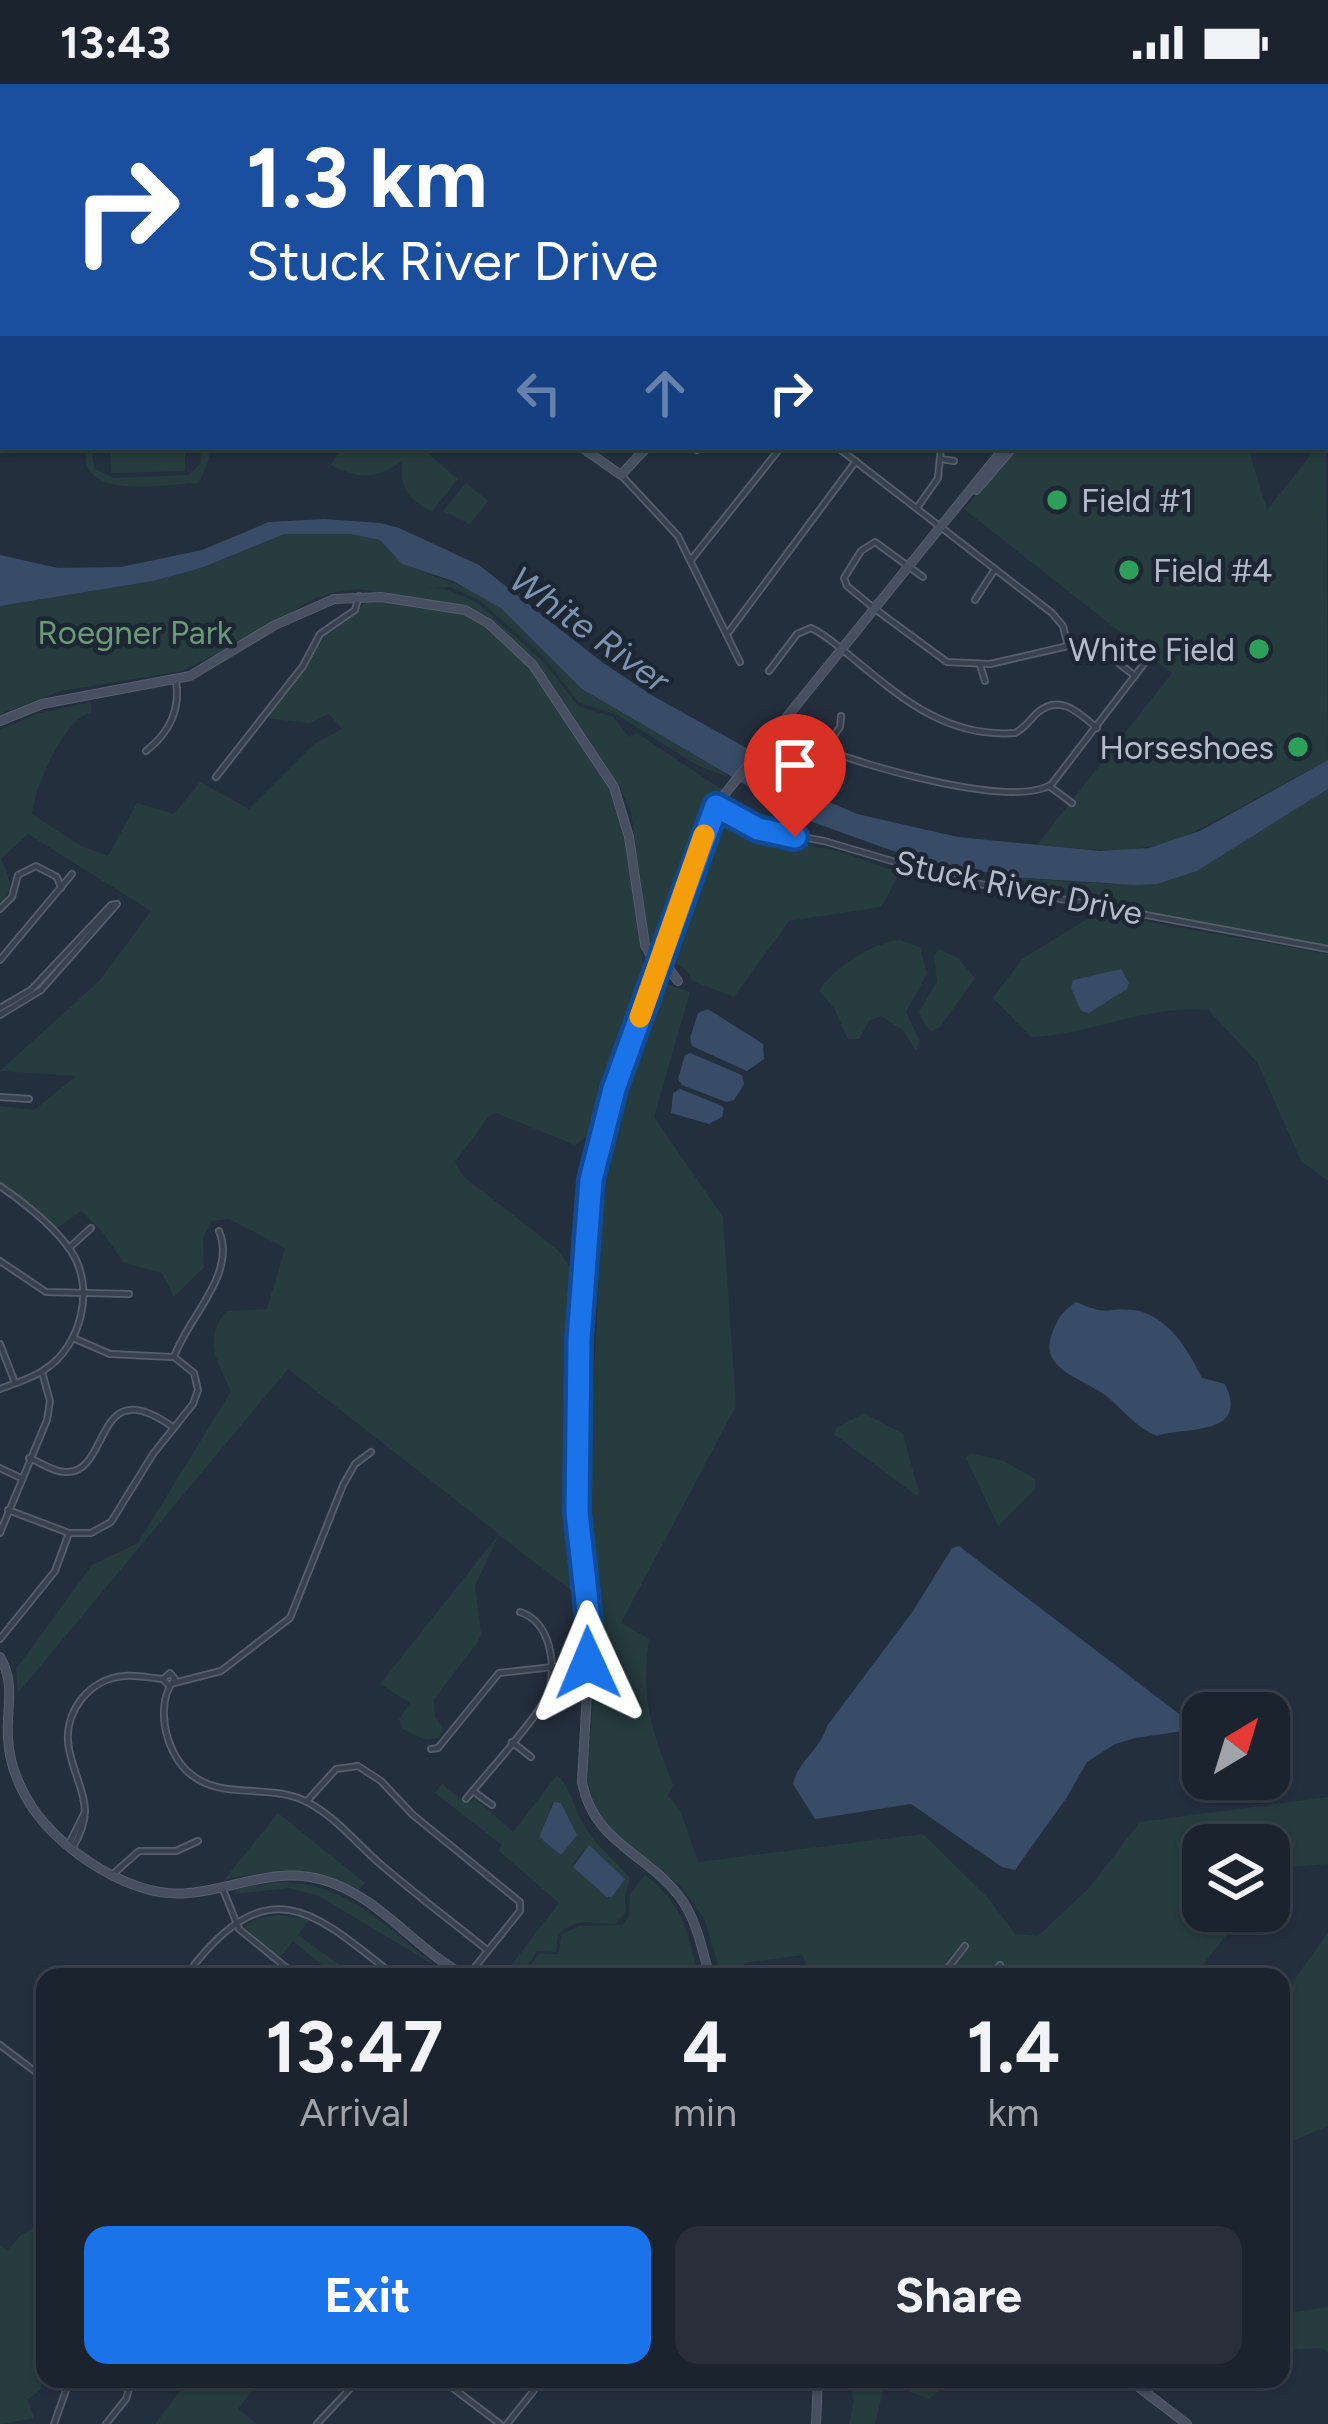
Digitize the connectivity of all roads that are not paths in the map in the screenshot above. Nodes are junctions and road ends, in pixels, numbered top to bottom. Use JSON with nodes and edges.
{"nodes":[{"id":1,"x":588,"y":450,"type":"edge"},
{"id":2,"x":644,"y":450,"type":"edge"},
{"id":3,"x":779,"y":450,"type":"edge"},
{"id":4,"x":841,"y":450,"type":"edge"},
{"id":5,"x":941,"y":450,"type":"edge"},
{"id":6,"x":1007,"y":450,"type":"edge"},
{"id":7,"x":941,"y":459,"type":"junction"},
{"id":8,"x":856,"y":461,"type":"junction"},
{"id":9,"x":954,"y":461,"type":"dead end"},
{"id":10,"x":621,"y":475,"type":"junction"},
{"id":11,"x":917,"y":508,"type":"junction"},
{"id":12,"x":942,"y":528,"type":"junction"},
{"id":13,"x":692,"y":560,"type":"junction"},
{"id":14,"x":910,"y":567,"type":"junction"},
{"id":15,"x":995,"y":568,"type":"junction"},
{"id":16,"x":923,"y":577,"type":"dead end"},
{"id":17,"x":359,"y":596,"type":"junction"},
{"id":18,"x":975,"y":600,"type":"dead end"},
{"id":19,"x":875,"y":609,"type":"junction"},
{"id":20,"x":728,"y":633,"type":"junction"},
{"id":21,"x":1068,"y":646,"type":"junction"},
{"id":22,"x":841,"y":649,"type":"junction"},
{"id":23,"x":1150,"y":656,"type":"dead end"},
{"id":24,"x":740,"y":662,"type":"dead end"},
{"id":25,"x":980,"y":665,"type":"junction"},
{"id":26,"x":769,"y":671,"type":"dead end"},
{"id":27,"x":1135,"y":676,"type":"junction"},
{"id":28,"x":176,"y":681,"type":"junction"},
{"id":29,"x":985,"y":681,"type":"dead end"},
{"id":30,"x":842,"y":716,"type":"dead end"},
{"id":31,"x":0,"y":721,"type":"edge"},
{"id":32,"x":783,"y":721,"type":"junction"},
{"id":33,"x":1097,"y":728,"type":"junction"},
{"id":34,"x":824,"y":748,"type":"junction"},
{"id":35,"x":146,"y":752,"type":"dead end"},
{"id":36,"x":216,"y":777,"type":"dead end"},
{"id":37,"x":1049,"y":786,"type":"junction"},
{"id":38,"x":1072,"y":803,"type":"dead end"},
{"id":39,"x":716,"y":806,"type":"junction"},
{"id":40,"x":73,"y":874,"type":"dead end"},
{"id":41,"x":61,"y":888,"type":"junction"},
{"id":42,"x":0,"y":909,"type":"edge"},
{"id":43,"x":671,"y":932,"type":"junction"},
{"id":44,"x":1328,"y":949,"type":"edge"},
{"id":45,"x":0,"y":959,"type":"edge"},
{"id":46,"x":658,"y":968,"type":"junction"},
{"id":47,"x":678,"y":981,"type":"dead end"},
{"id":48,"x":0,"y":1011,"type":"edge"},
{"id":49,"x":0,"y":1097,"type":"edge"},
{"id":50,"x":29,"y":1100,"type":"dead end"},
{"id":51,"x":0,"y":1186,"type":"edge"},
{"id":52,"x":91,"y":1228,"type":"dead end"},
{"id":53,"x":219,"y":1231,"type":"dead end"},
{"id":54,"x":69,"y":1248,"type":"junction"},
{"id":55,"x":0,"y":1262,"type":"edge"},
{"id":56,"x":83,"y":1293,"type":"junction"},
{"id":57,"x":129,"y":1294,"type":"dead end"},
{"id":58,"x":73,"y":1338,"type":"junction"},
{"id":59,"x":0,"y":1344,"type":"edge"},
{"id":60,"x":173,"y":1357,"type":"junction"},
{"id":61,"x":43,"y":1372,"type":"junction"},
{"id":62,"x":15,"y":1384,"type":"junction"},
{"id":63,"x":0,"y":1389,"type":"edge"},
{"id":64,"x":174,"y":1428,"type":"junction"},
{"id":65,"x":371,"y":1452,"type":"dead end"},
{"id":66,"x":29,"y":1458,"type":"junction"},
{"id":67,"x":0,"y":1468,"type":"edge"},
{"id":68,"x":21,"y":1478,"type":"junction"},
{"id":69,"x":8,"y":1510,"type":"junction"},
{"id":70,"x":0,"y":1532,"type":"edge"},
{"id":71,"x":69,"y":1533,"type":"junction"},
{"id":72,"x":520,"y":1612,"type":"dead end"},
{"id":73,"x":0,"y":1639,"type":"edge"},
{"id":74,"x":0,"y":1657,"type":"edge"},
{"id":75,"x":588,"y":1667,"type":"junction"},
{"id":76,"x":550,"y":1668,"type":"junction"},
{"id":77,"x":171,"y":1684,"type":"junction"},
{"id":78,"x":512,"y":1742,"type":"junction"},
{"id":79,"x":431,"y":1749,"type":"dead end"},
{"id":80,"x":531,"y":1756,"type":"dead end"},
{"id":81,"x":473,"y":1791,"type":"junction"},
{"id":82,"x":466,"y":1799,"type":"dead end"},
{"id":83,"x":308,"y":1802,"type":"junction"},
{"id":84,"x":492,"y":1805,"type":"dead end"},
{"id":85,"x":198,"y":1841,"type":"dead end"},
{"id":86,"x":71,"y":1845,"type":"junction"},
{"id":87,"x":112,"y":1875,"type":"junction"},
{"id":88,"x":222,"y":1887,"type":"junction"},
{"id":89,"x":236,"y":1924,"type":"junction"},
{"id":90,"x":965,"y":1946,"type":"dead end"},
{"id":91,"x":487,"y":1950,"type":"junction"},
{"id":92,"x":1000,"y":1965,"type":"dead end"},
{"id":93,"x":194,"y":1968,"type":"edge"},
{"id":94,"x":287,"y":1968,"type":"edge"},
{"id":95,"x":385,"y":1968,"type":"edge"},
{"id":96,"x":455,"y":1968,"type":"edge"},
{"id":97,"x":474,"y":1968,"type":"edge"},
{"id":98,"x":707,"y":1968,"type":"edge"},
{"id":99,"x":948,"y":1968,"type":"edge"},
{"id":100,"x":998,"y":1968,"type":"edge"},
{"id":101,"x":0,"y":2045,"type":"edge"},
{"id":102,"x":36,"y":2072,"type":"edge"},
{"id":103,"x":67,"y":2388,"type":"edge"},
{"id":104,"x":128,"y":2388,"type":"edge"},
{"id":105,"x":350,"y":2388,"type":"edge"},
{"id":106,"x":454,"y":2388,"type":"edge"},
{"id":107,"x":535,"y":2388,"type":"edge"},
{"id":108,"x":818,"y":2388,"type":"edge"},
{"id":109,"x":1140,"y":2388,"type":"edge"},
{"id":110,"x":54,"y":2424,"type":"edge"},
{"id":111,"x":106,"y":2424,"type":"edge"},
{"id":112,"x":317,"y":2424,"type":"edge"},
{"id":113,"x":504,"y":2424,"type":"edge"},
{"id":114,"x":816,"y":2424,"type":"edge"},
{"id":115,"x":1187,"y":2424,"type":"edge"}],
"edges":[{"from":1,"to":10,"type":"street"},
{"from":2,"to":10,"type":"street"},
{"from":3,"to":13,"type":"street"},
{"from":4,"to":8,"type":"street"},
{"from":5,"to":7,"type":"street"},
{"from":6,"to":12,"type":"street"},
{"from":7,"to":9,"type":"street"},
{"from":7,"to":11,"type":"street"},
{"from":8,"to":11,"type":"street"},
{"from":8,"to":20,"type":"street"},
{"from":10,"to":13,"type":"street"},
{"from":11,"to":12,"type":"street"},
{"from":12,"to":14,"type":"street"},
{"from":12,"to":15,"type":"street"},
{"from":13,"to":20,"type":"street"},
{"from":14,"to":16,"type":"street"},
{"from":14,"to":19,"type":"street"},
{"from":14,"to":19,"type":"street"},
{"from":15,"to":18,"type":"street"},
{"from":15,"to":21,"type":"street"},
{"from":17,"to":28,"type":"street"},
{"from":17,"to":36,"type":"street"},
{"from":17,"to":46,"type":"street"},
{"from":19,"to":22,"type":"street"},
{"from":19,"to":25,"type":"street"},
{"from":20,"to":24,"type":"street"},
{"from":21,"to":25,"type":"street"},
{"from":21,"to":27,"type":"street"},
{"from":22,"to":26,"type":"street"},
{"from":22,"to":32,"type":"street"},
{"from":22,"to":33,"type":"street"},
{"from":23,"to":27,"type":"street"},
{"from":25,"to":29,"type":"street"},
{"from":27,"to":33,"type":"street"},
{"from":28,"to":31,"type":"street"},
{"from":28,"to":35,"type":"street"},
{"from":30,"to":34,"type":"street"},
{"from":32,"to":34,"type":"street"},
{"from":32,"to":39,"type":"street"},
{"from":33,"to":37,"type":"street"},
{"from":34,"to":37,"type":"street"},
{"from":37,"to":38,"type":"street"},
{"from":39,"to":43,"type":"street"},
{"from":39,"to":44,"type":"street","name":"Stuck River Drive"},
{"from":40,"to":41,"type":"street"},
{"from":41,"to":42,"type":"street"},
{"from":41,"to":45,"type":"street"},
{"from":43,"to":46,"type":"street"},
{"from":43,"to":47,"type":"street"},
{"from":46,"to":75,"type":"street"},
{"from":48,"to":48,"type":"street"},
{"from":49,"to":50,"type":"street"},
{"from":51,"to":54,"type":"street"},
{"from":52,"to":54,"type":"street"},
{"from":53,"to":60,"type":"street"},
{"from":54,"to":56,"type":"street"},
{"from":55,"to":56,"type":"street"},
{"from":56,"to":57,"type":"street"},
{"from":56,"to":58,"type":"street"},
{"from":58,"to":60,"type":"street"},
{"from":58,"to":61,"type":"street"},
{"from":59,"to":62,"type":"street"},
{"from":60,"to":64,"type":"street"},
{"from":61,"to":62,"type":"street"},
{"from":61,"to":66,"type":"street"},
{"from":62,"to":63,"type":"street"},
{"from":64,"to":66,"type":"street"},
{"from":64,"to":71,"type":"street"},
{"from":65,"to":77,"type":"street"},
{"from":66,"to":68,"type":"street"},
{"from":67,"to":68,"type":"street"},
{"from":68,"to":69,"type":"street"},
{"from":69,"to":70,"type":"street"},
{"from":69,"to":71,"type":"street"},
{"from":71,"to":73,"type":"street"},
{"from":72,"to":76,"type":"street"},
{"from":74,"to":86,"type":"street"},
{"from":75,"to":76,"type":"street"},
{"from":75,"to":98,"type":"street"},
{"from":76,"to":78,"type":"street"},
{"from":76,"to":79,"type":"street"},
{"from":77,"to":83,"type":"street"},
{"from":77,"to":86,"type":"street"},
{"from":78,"to":80,"type":"street"},
{"from":78,"to":81,"type":"street"},
{"from":81,"to":82,"type":"street"},
{"from":81,"to":84,"type":"street"},
{"from":83,"to":91,"type":"street"},
{"from":83,"to":91,"type":"street"},
{"from":85,"to":87,"type":"street"},
{"from":86,"to":87,"type":"street"},
{"from":87,"to":88,"type":"street"},
{"from":88,"to":89,"type":"street"},
{"from":88,"to":96,"type":"street"},
{"from":89,"to":93,"type":"street"},
{"from":89,"to":94,"type":"street"},
{"from":89,"to":95,"type":"street"},
{"from":90,"to":99,"type":"street"},
{"from":91,"to":97,"type":"street"},
{"from":92,"to":100,"type":"street"},
{"from":101,"to":102,"type":"street"},
{"from":103,"to":110,"type":"street"},
{"from":104,"to":111,"type":"street"},
{"from":105,"to":112,"type":"street"},
{"from":106,"to":113,"type":"street"},
{"from":107,"to":113,"type":"street"},
{"from":108,"to":114,"type":"street"},
{"from":109,"to":115,"type":"street"}]}
